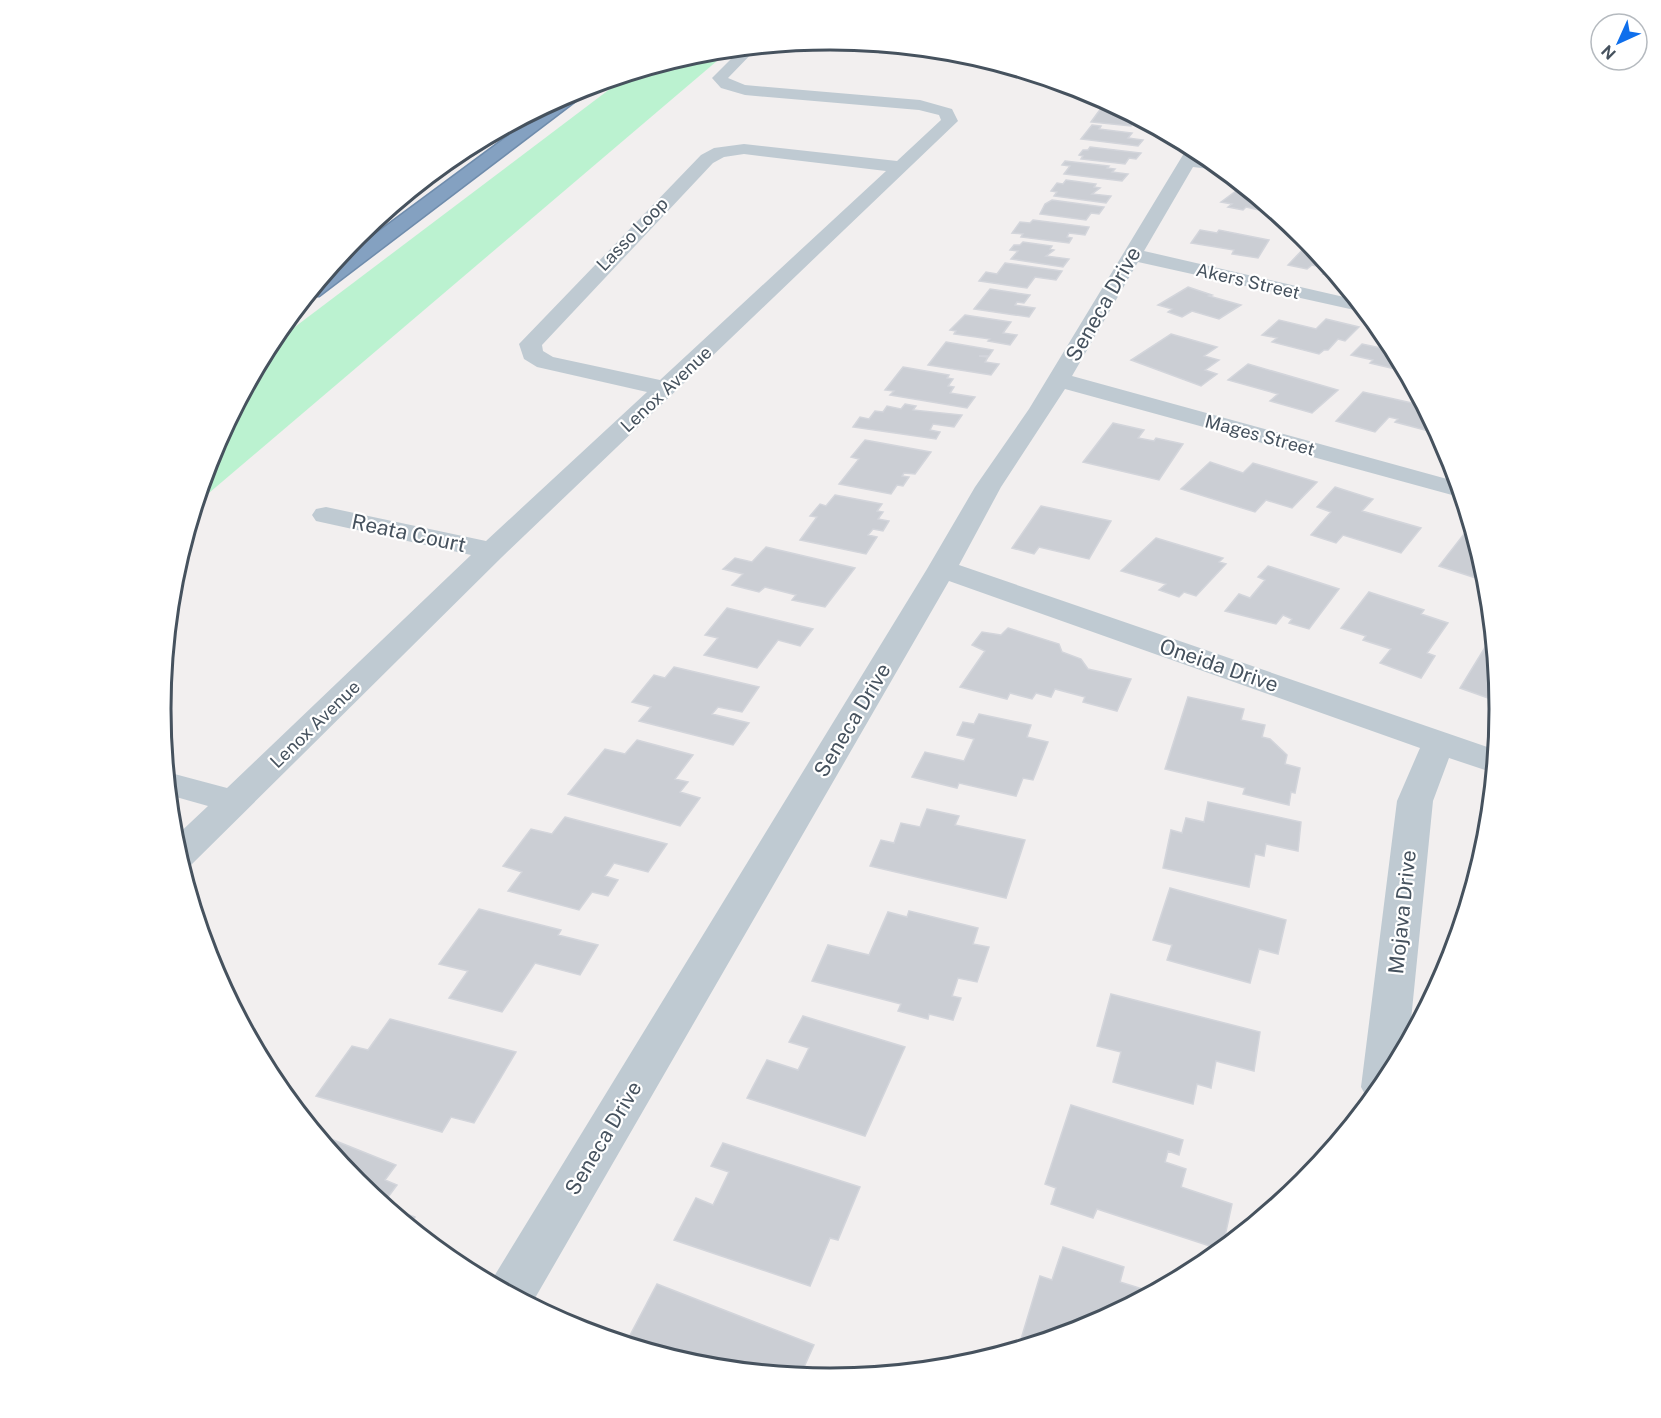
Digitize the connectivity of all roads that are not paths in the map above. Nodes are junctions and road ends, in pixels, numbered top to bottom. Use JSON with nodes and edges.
{"nodes":[{"id":1,"x":743,"y":55,"type":"edge"},
{"id":2,"x":550,"y":113,"type":"edge"},
{"id":3,"x":1189,"y":156,"type":"edge"},
{"id":4,"x":899,"y":167,"type":"junction"},
{"id":5,"x":1131,"y":255,"type":"junction"},
{"id":6,"x":338,"y":271,"type":"edge"},
{"id":7,"x":1352,"y":305,"type":"edge"},
{"id":8,"x":1059,"y":380,"type":"junction"},
{"id":9,"x":667,"y":388,"type":"junction"},
{"id":10,"x":1452,"y":488,"type":"edge"},
{"id":11,"x":326,"y":514,"type":"dead end"},
{"id":12,"x":492,"y":551,"type":"junction"},
{"id":13,"x":942,"y":569,"type":"junction"},
{"id":14,"x":1439,"y":742,"type":"junction"},
{"id":15,"x":1488,"y":760,"type":"edge"},
{"id":16,"x":176,"y":785,"type":"edge"},
{"id":17,"x":235,"y":802,"type":"junction"},
{"id":18,"x":186,"y":848,"type":"edge"},
{"id":19,"x":1385,"y":1065,"type":"edge"},
{"id":20,"x":514,"y":1287,"type":"edge"}],
"edges":[{"from":1,"to":4,"type":"street","name":"Lenox Avenue"},
{"from":2,"to":6,"type":"highway"},
{"from":3,"to":5,"type":"street","name":"Seneca Drive"},
{"from":4,"to":9,"type":"street","name":"Lenox Avenue"},
{"from":4,"to":9,"type":"street","name":"Lasso Loop"},
{"from":5,"to":7,"type":"street","name":"Akers Street"},
{"from":5,"to":8,"type":"street","name":"Seneca Drive"},
{"from":8,"to":10,"type":"street","name":"Mages Street"},
{"from":8,"to":13,"type":"street","name":"Seneca Drive"},
{"from":9,"to":12,"type":"street","name":"Lenox Avenue"},
{"from":11,"to":12,"type":"street","name":"Reata Court"},
{"from":12,"to":17,"type":"street","name":"Lenox Avenue"},
{"from":13,"to":14,"type":"street","name":"Oneida Drive"},
{"from":13,"to":20,"type":"street","name":"Seneca Drive"},
{"from":14,"to":15,"type":"street","name":"Oneida Drive"},
{"from":14,"to":19,"type":"street","name":"Mojava Drive"},
{"from":16,"to":17,"type":"street"},
{"from":17,"to":18,"type":"street","name":"Lenox Avenue"}]}
